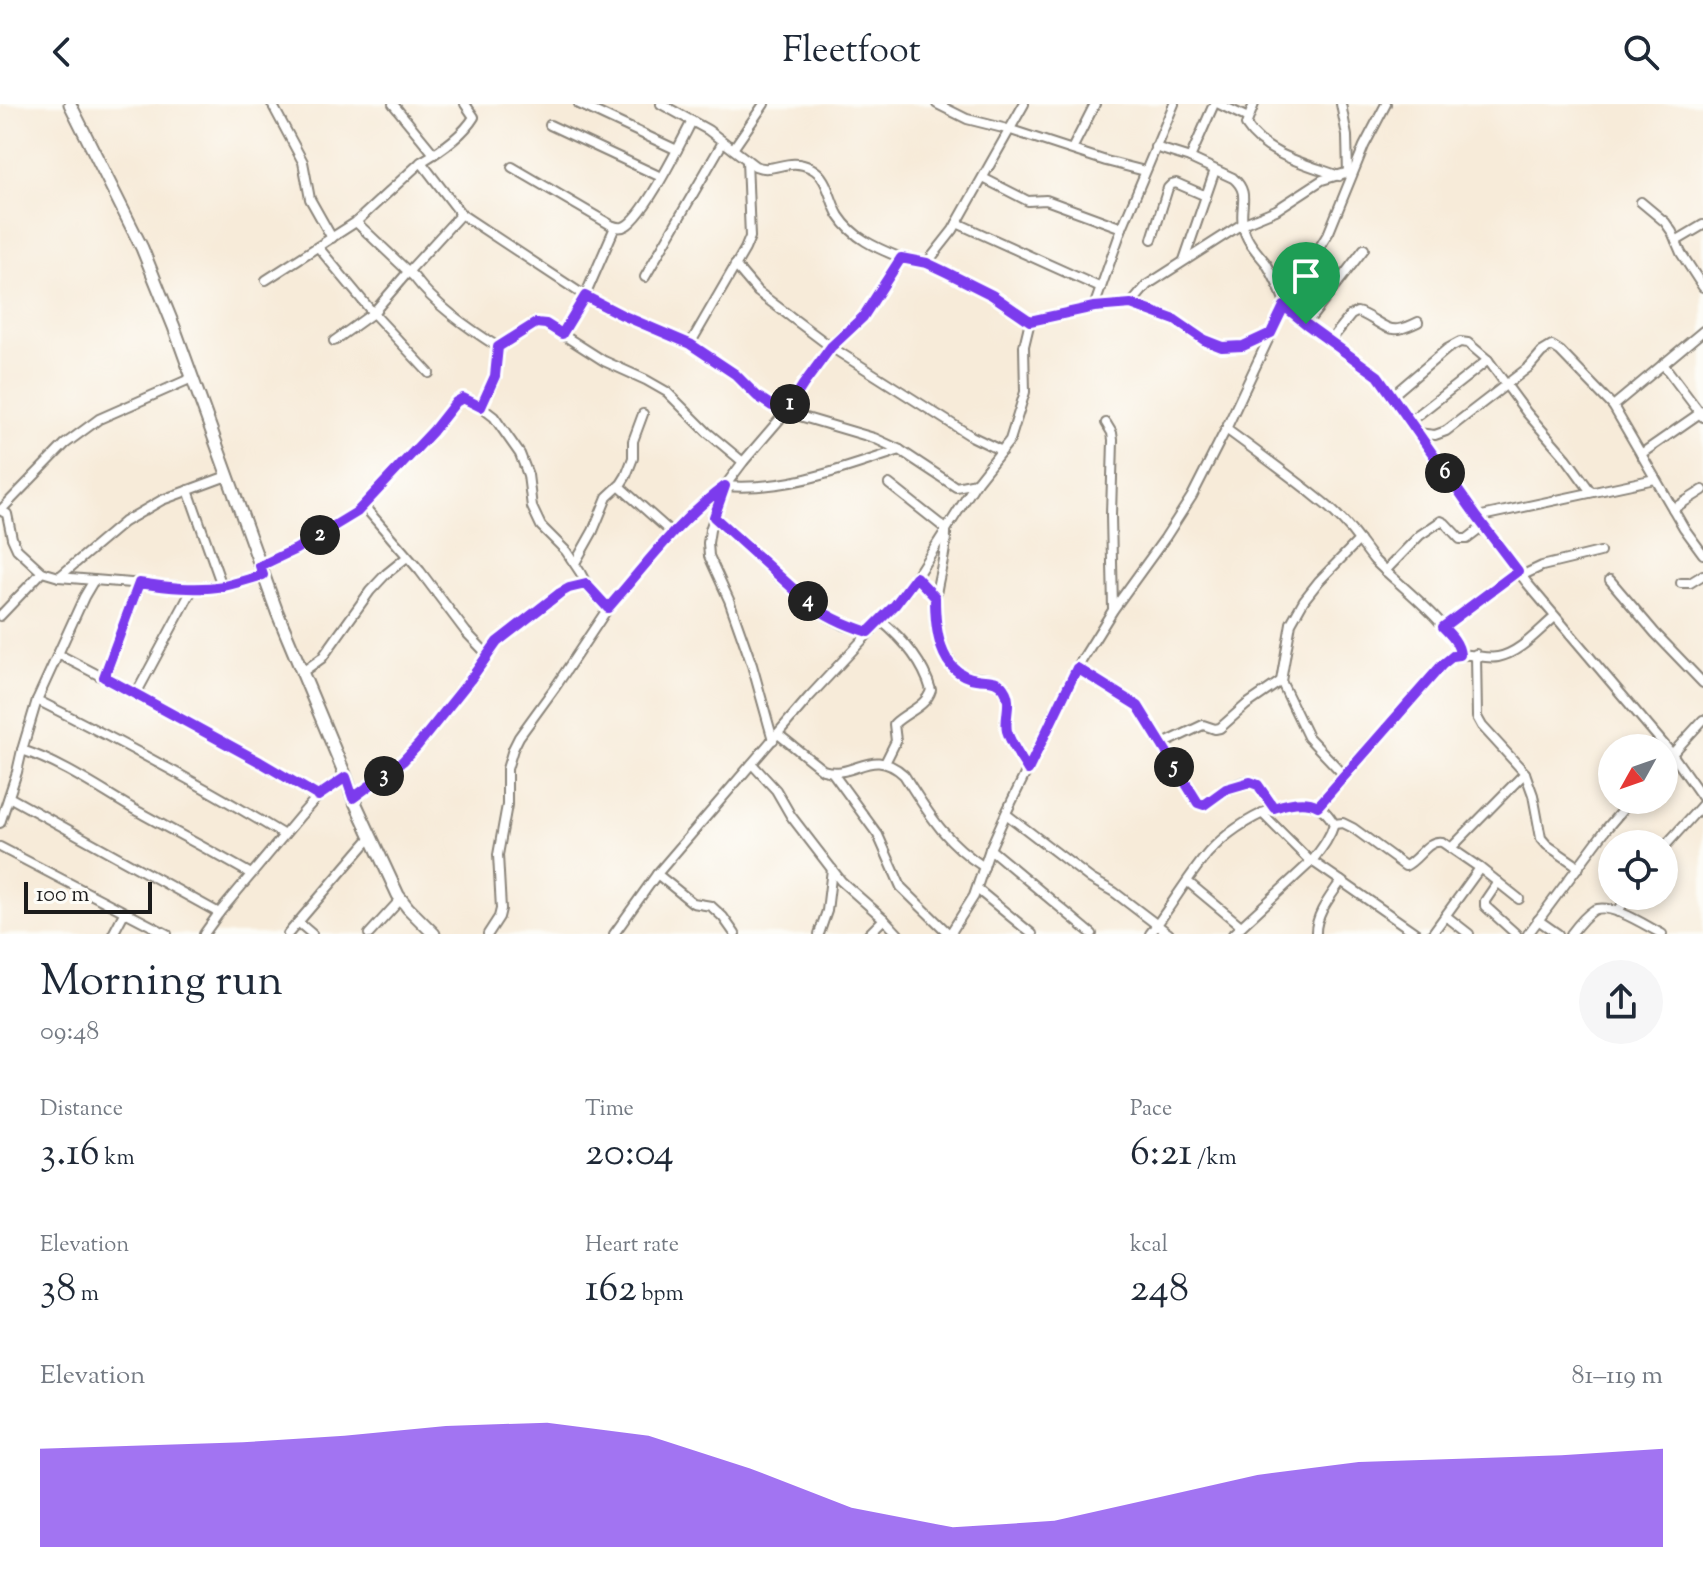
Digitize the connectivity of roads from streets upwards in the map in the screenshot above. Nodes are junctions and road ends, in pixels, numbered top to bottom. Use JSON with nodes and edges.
{"nodes":[{"id":1,"x":70,"y":104,"type":"edge"},
{"id":2,"x":272,"y":104,"type":"edge"},
{"id":3,"x":393,"y":104,"type":"edge"},
{"id":4,"x":579,"y":104,"type":"edge"},
{"id":5,"x":661,"y":104,"type":"edge"},
{"id":6,"x":764,"y":104,"type":"edge"},
{"id":7,"x":937,"y":104,"type":"edge"},
{"id":8,"x":1024,"y":104,"type":"edge"},
{"id":9,"x":1095,"y":104,"type":"edge"},
{"id":10,"x":1174,"y":104,"type":"edge"},
{"id":11,"x":1216,"y":104,"type":"edge"},
{"id":12,"x":1254,"y":104,"type":"edge"},
{"id":13,"x":1341,"y":104,"type":"edge"},
{"id":14,"x":1386,"y":104,"type":"edge"},
{"id":15,"x":469,"y":105,"type":"edge"},
{"id":16,"x":1248,"y":118,"type":"junction"},
{"id":17,"x":692,"y":121,"type":"junction"},
{"id":18,"x":550,"y":125,"type":"dead end"},
{"id":19,"x":1011,"y":130,"type":"junction"},
{"id":20,"x":723,"y":142,"type":"junction"},
{"id":21,"x":1155,"y":147,"type":"junction"},
{"id":22,"x":733,"y":149,"type":"junction"},
{"id":23,"x":1072,"y":149,"type":"junction"},
{"id":24,"x":677,"y":150,"type":"junction"},
{"id":25,"x":434,"y":154,"type":"junction"},
{"id":26,"x":1190,"y":158,"type":"junction"},
{"id":27,"x":747,"y":160,"type":"junction"},
{"id":28,"x":421,"y":162,"type":"junction"},
{"id":29,"x":512,"y":167,"type":"dead end"},
{"id":30,"x":1215,"y":170,"type":"junction"},
{"id":31,"x":1145,"y":171,"type":"junction"},
{"id":32,"x":1349,"y":172,"type":"junction"},
{"id":33,"x":1339,"y":176,"type":"junction"},
{"id":34,"x":661,"y":177,"type":"junction"},
{"id":35,"x":983,"y":178,"type":"junction"},
{"id":36,"x":1348,"y":187,"type":"junction"},
{"id":37,"x":1206,"y":196,"type":"junction"},
{"id":38,"x":1641,"y":202,"type":"dead end"},
{"id":39,"x":461,"y":214,"type":"junction"},
{"id":40,"x":356,"y":222,"type":"junction"},
{"id":41,"x":957,"y":223,"type":"junction"},
{"id":42,"x":1242,"y":224,"type":"junction"},
{"id":43,"x":1703,"y":225,"type":"edge"},
{"id":44,"x":615,"y":227,"type":"junction"},
{"id":45,"x":1122,"y":228,"type":"junction"},
{"id":46,"x":332,"y":238,"type":"junction"},
{"id":47,"x":1152,"y":239,"type":"dead end"},
{"id":48,"x":1676,"y":241,"type":"junction"},
{"id":49,"x":318,"y":247,"type":"junction"},
{"id":50,"x":1364,"y":249,"type":"dead end"},
{"id":51,"x":901,"y":258,"type":"junction"},
{"id":52,"x":1183,"y":261,"type":"junction"},
{"id":53,"x":927,"y":263,"type":"junction"},
{"id":54,"x":735,"y":265,"type":"junction"},
{"id":55,"x":408,"y":272,"type":"junction"},
{"id":56,"x":645,"y":277,"type":"dead end"},
{"id":57,"x":266,"y":280,"type":"dead end"},
{"id":58,"x":1703,"y":287,"type":"edge"},
{"id":59,"x":1101,"y":288,"type":"junction"},
{"id":60,"x":585,"y":296,"type":"junction"},
{"id":61,"x":1131,"y":304,"type":"junction"},
{"id":62,"x":1285,"y":304,"type":"junction"},
{"id":63,"x":1094,"y":307,"type":"junction"},
{"id":64,"x":373,"y":313,"type":"junction"},
{"id":65,"x":1030,"y":321,"type":"junction"},
{"id":66,"x":1418,"y":322,"type":"dead end"},
{"id":67,"x":1306,"y":324,"type":"junction"},
{"id":68,"x":1703,"y":331,"type":"edge"},
{"id":69,"x":1271,"y":333,"type":"junction"},
{"id":70,"x":562,"y":334,"type":"junction"},
{"id":71,"x":334,"y":341,"type":"dead end"},
{"id":72,"x":1330,"y":341,"type":"junction"},
{"id":73,"x":690,"y":344,"type":"junction"},
{"id":74,"x":498,"y":347,"type":"junction"},
{"id":75,"x":831,"y":347,"type":"junction"},
{"id":76,"x":1488,"y":360,"type":"junction"},
{"id":77,"x":1663,"y":364,"type":"junction"},
{"id":78,"x":429,"y":373,"type":"dead end"},
{"id":79,"x":192,"y":378,"type":"junction"},
{"id":80,"x":1505,"y":385,"type":"junction"},
{"id":81,"x":1393,"y":395,"type":"junction"},
{"id":82,"x":1613,"y":406,"type":"junction"},
{"id":83,"x":481,"y":407,"type":"junction"},
{"id":84,"x":786,"y":412,"type":"junction"},
{"id":85,"x":643,"y":414,"type":"dead end"},
{"id":86,"x":1702,"y":414,"type":"edge"},
{"id":87,"x":1409,"y":422,"type":"junction"},
{"id":88,"x":1106,"y":423,"type":"dead end"},
{"id":89,"x":1226,"y":429,"type":"junction"},
{"id":90,"x":1417,"y":433,"type":"junction"},
{"id":91,"x":900,"y":450,"type":"junction"},
{"id":92,"x":1002,"y":451,"type":"junction"},
{"id":93,"x":1641,"y":454,"type":"junction"},
{"id":94,"x":743,"y":462,"type":"junction"},
{"id":95,"x":227,"y":476,"type":"junction"},
{"id":96,"x":1655,"y":479,"type":"junction"},
{"id":97,"x":976,"y":483,"type":"junction"},
{"id":98,"x":889,"y":484,"type":"dead end"},
{"id":99,"x":619,"y":486,"type":"junction"},
{"id":100,"x":725,"y":486,"type":"junction"},
{"id":101,"x":956,"y":487,"type":"junction"},
{"id":102,"x":188,"y":490,"type":"junction"},
{"id":103,"x":1703,"y":490,"type":"edge"},
{"id":104,"x":1591,"y":492,"type":"junction"},
{"id":105,"x":963,"y":503,"type":"junction"},
{"id":106,"x":363,"y":505,"type":"junction"},
{"id":107,"x":1673,"y":509,"type":"junction"},
{"id":108,"x":0,"y":510,"type":"edge"},
{"id":109,"x":714,"y":517,"type":"junction"},
{"id":110,"x":1477,"y":517,"type":"junction"},
{"id":111,"x":1484,"y":526,"type":"junction"},
{"id":112,"x":946,"y":529,"type":"junction"},
{"id":113,"x":672,"y":533,"type":"junction"},
{"id":114,"x":1359,"y":540,"type":"junction"},
{"id":115,"x":1600,"y":552,"type":"dead end"},
{"id":116,"x":1703,"y":554,"type":"edge"},
{"id":117,"x":407,"y":557,"type":"junction"},
{"id":118,"x":575,"y":563,"type":"junction"},
{"id":119,"x":261,"y":571,"type":"junction"},
{"id":120,"x":1385,"y":571,"type":"junction"},
{"id":121,"x":42,"y":572,"type":"junction"},
{"id":122,"x":1520,"y":573,"type":"junction"},
{"id":123,"x":1703,"y":575,"type":"edge"},
{"id":124,"x":59,"y":577,"type":"junction"},
{"id":125,"x":916,"y":577,"type":"junction"},
{"id":126,"x":94,"y":580,"type":"junction"},
{"id":127,"x":1610,"y":580,"type":"dead end"},
{"id":128,"x":139,"y":583,"type":"junction"},
{"id":129,"x":1681,"y":583,"type":"dead end"},
{"id":130,"x":586,"y":584,"type":"junction"},
{"id":131,"x":222,"y":586,"type":"junction"},
{"id":132,"x":193,"y":588,"type":"junction"},
{"id":133,"x":935,"y":597,"type":"junction"},
{"id":134,"x":608,"y":608,"type":"junction"},
{"id":135,"x":1113,"y":610,"type":"junction"},
{"id":136,"x":0,"y":616,"type":"edge"},
{"id":137,"x":1555,"y":617,"type":"junction"},
{"id":138,"x":880,"y":620,"type":"junction"},
{"id":139,"x":1443,"y":627,"type":"junction"},
{"id":140,"x":868,"y":632,"type":"junction"},
{"id":141,"x":58,"y":654,"type":"junction"},
{"id":142,"x":487,"y":654,"type":"junction"},
{"id":143,"x":1476,"y":654,"type":"junction"},
{"id":144,"x":1460,"y":655,"type":"junction"},
{"id":145,"x":1077,"y":668,"type":"junction"},
{"id":146,"x":301,"y":673,"type":"junction"},
{"id":147,"x":104,"y":677,"type":"junction"},
{"id":148,"x":1281,"y":681,"type":"junction"},
{"id":149,"x":1703,"y":683,"type":"edge"},
{"id":150,"x":136,"y":694,"type":"junction"},
{"id":151,"x":37,"y":700,"type":"junction"},
{"id":152,"x":1703,"y":720,"type":"edge"},
{"id":153,"x":1655,"y":734,"type":"edge"},
{"id":154,"x":776,"y":737,"type":"junction"},
{"id":155,"x":1161,"y":745,"type":"junction"},
{"id":156,"x":1678,"y":747,"type":"edge"},
{"id":157,"x":22,"y":750,"type":"junction"},
{"id":158,"x":885,"y":763,"type":"junction"},
{"id":159,"x":1678,"y":763,"type":"edge"},
{"id":160,"x":752,"y":764,"type":"junction"},
{"id":161,"x":1028,"y":770,"type":"junction"},
{"id":162,"x":832,"y":772,"type":"junction"},
{"id":163,"x":1525,"y":773,"type":"junction"},
{"id":164,"x":1344,"y":775,"type":"junction"},
{"id":165,"x":346,"y":777,"type":"junction"},
{"id":166,"x":318,"y":796,"type":"junction"},
{"id":167,"x":9,"y":797,"type":"junction"},
{"id":168,"x":353,"y":798,"type":"junction"},
{"id":169,"x":1703,"y":798,"type":"edge"},
{"id":170,"x":1703,"y":804,"type":"edge"},
{"id":171,"x":1318,"y":806,"type":"junction"},
{"id":172,"x":1274,"y":808,"type":"junction"},
{"id":173,"x":1262,"y":813,"type":"junction"},
{"id":174,"x":1006,"y":814,"type":"junction"},
{"id":175,"x":1619,"y":814,"type":"edge"},
{"id":176,"x":0,"y":823,"type":"edge"},
{"id":177,"x":1334,"y":824,"type":"junction"},
{"id":178,"x":1678,"y":832,"type":"edge"},
{"id":179,"x":284,"y":835,"type":"junction"},
{"id":180,"x":371,"y":837,"type":"junction"},
{"id":181,"x":0,"y":847,"type":"edge"},
{"id":182,"x":1451,"y":848,"type":"junction"},
{"id":183,"x":990,"y":849,"type":"junction"},
{"id":184,"x":1312,"y":861,"type":"junction"},
{"id":185,"x":984,"y":867,"type":"junction"},
{"id":186,"x":1579,"y":867,"type":"junction"},
{"id":187,"x":1480,"y":868,"type":"junction"},
{"id":188,"x":832,"y":869,"type":"junction"},
{"id":189,"x":251,"y":874,"type":"junction"},
{"id":190,"x":657,"y":874,"type":"junction"},
{"id":191,"x":1341,"y":881,"type":"junction"},
{"id":192,"x":1188,"y":882,"type":"junction"},
{"id":193,"x":1498,"y":882,"type":"junction"},
{"id":194,"x":977,"y":889,"type":"junction"},
{"id":195,"x":401,"y":899,"type":"junction"},
{"id":196,"x":1519,"y":899,"type":"dead end"},
{"id":197,"x":1618,"y":912,"type":"joint"},
{"id":198,"x":124,"y":913,"type":"junction"},
{"id":199,"x":219,"y":913,"type":"junction"},
{"id":200,"x":1446,"y":916,"type":"junction"},
{"id":201,"x":884,"y":919,"type":"junction"},
{"id":202,"x":1538,"y":920,"type":"junction"},
{"id":203,"x":298,"y":922,"type":"junction"},
{"id":204,"x":1157,"y":925,"type":"junction"},
{"id":205,"x":1241,"y":926,"type":"junction"},
{"id":206,"x":621,"y":929,"type":"edge"},
{"id":207,"x":113,"y":934,"type":"edge"},
{"id":208,"x":167,"y":934,"type":"edge"},
{"id":209,"x":204,"y":934,"type":"edge"},
{"id":210,"x":288,"y":934,"type":"edge"},
{"id":211,"x":312,"y":934,"type":"edge"},
{"id":212,"x":369,"y":934,"type":"edge"},
{"id":213,"x":434,"y":934,"type":"edge"},
{"id":214,"x":488,"y":934,"type":"edge"},
{"id":215,"x":614,"y":934,"type":"edge"},
{"id":216,"x":735,"y":934,"type":"edge"},
{"id":217,"x":819,"y":934,"type":"edge"},
{"id":218,"x":869,"y":934,"type":"edge"},
{"id":219,"x":898,"y":934,"type":"edge"},
{"id":220,"x":950,"y":934,"type":"edge"},
{"id":221,"x":1032,"y":934,"type":"edge"},
{"id":222,"x":1092,"y":934,"type":"edge"},
{"id":223,"x":1150,"y":934,"type":"edge"},
{"id":224,"x":1169,"y":934,"type":"edge"},
{"id":225,"x":1233,"y":934,"type":"edge"},
{"id":226,"x":1316,"y":934,"type":"edge"},
{"id":227,"x":1417,"y":934,"type":"edge"},
{"id":228,"x":1432,"y":934,"type":"edge"},
{"id":229,"x":1469,"y":934,"type":"edge"},
{"id":230,"x":1516,"y":934,"type":"edge"},
{"id":231,"x":1528,"y":934,"type":"edge"},
{"id":232,"x":1558,"y":934,"type":"edge"},
{"id":233,"x":1571,"y":934,"type":"edge"},
{"id":234,"x":1662,"y":934,"type":"edge"}],
"edges":[{"from":1,"to":79,"type":"street"},
{"from":2,"to":46,"type":"street"},
{"from":3,"to":25,"type":"street"},
{"from":4,"to":24,"type":"street"},
{"from":5,"to":17,"type":"street"},
{"from":6,"to":22,"type":"street"},
{"from":7,"to":19,"type":"street"},
{"from":8,"to":19,"type":"street"},
{"from":9,"to":23,"type":"street"},
{"from":10,"to":21,"type":"street"},
{"from":11,"to":16,"type":"street"},
{"from":11,"to":26,"type":"street"},
{"from":12,"to":16,"type":"street"},
{"from":13,"to":32,"type":"street"},
{"from":14,"to":36,"type":"street"},
{"from":15,"to":25,"type":"street"},
{"from":16,"to":33,"type":"street"},
{"from":17,"to":20,"type":"street"},
{"from":17,"to":24,"type":"street"},
{"from":18,"to":34,"type":"street"},
{"from":19,"to":23,"type":"street"},
{"from":19,"to":35,"type":"street"},
{"from":20,"to":22,"type":"street"},
{"from":20,"to":56,"type":"street"},
{"from":21,"to":26,"type":"street"},
{"from":21,"to":31,"type":"street"},
{"from":22,"to":27,"type":"street"},
{"from":23,"to":31,"type":"street"},
{"from":24,"to":34,"type":"street"},
{"from":25,"to":28,"type":"street"},
{"from":26,"to":30,"type":"street"},
{"from":27,"to":51,"type":"street"},
{"from":27,"to":54,"type":"street"},
{"from":28,"to":39,"type":"street"},
{"from":28,"to":40,"type":"street"},
{"from":29,"to":44,"type":"street"},
{"from":30,"to":37,"type":"street"},
{"from":30,"to":42,"type":"street"},
{"from":31,"to":45,"type":"street"},
{"from":32,"to":33,"type":"street"},
{"from":32,"to":36,"type":"street"},
{"from":33,"to":42,"type":"street"},
{"from":34,"to":44,"type":"street"},
{"from":35,"to":41,"type":"street"},
{"from":35,"to":45,"type":"street"},
{"from":36,"to":62,"type":"street"},
{"from":37,"to":47,"type":"street"},
{"from":37,"to":52,"type":"street"},
{"from":38,"to":48,"type":"street"},
{"from":39,"to":55,"type":"street"},
{"from":39,"to":60,"type":"street"},
{"from":40,"to":46,"type":"street"},
{"from":40,"to":55,"type":"street"},
{"from":41,"to":53,"type":"street"},
{"from":41,"to":59,"type":"street"},
{"from":42,"to":52,"type":"street"},
{"from":42,"to":62,"type":"street"},
{"from":43,"to":48,"type":"street"},
{"from":44,"to":60,"type":"street"},
{"from":45,"to":59,"type":"street"},
{"from":46,"to":49,"type":"street"},
{"from":48,"to":58,"type":"street"},
{"from":49,"to":57,"type":"street"},
{"from":49,"to":64,"type":"street"},
{"from":50,"to":67,"type":"street"},
{"from":51,"to":53,"type":"street"},
{"from":51,"to":75,"type":"street"},
{"from":52,"to":61,"type":"street"},
{"from":53,"to":65,"type":"street"},
{"from":54,"to":73,"type":"street"},
{"from":54,"to":75,"type":"street"},
{"from":55,"to":64,"type":"street"},
{"from":55,"to":74,"type":"street"},
{"from":59,"to":63,"type":"street"},
{"from":60,"to":70,"type":"street"},
{"from":60,"to":73,"type":"street"},
{"from":61,"to":63,"type":"street"},
{"from":61,"to":69,"type":"street"},
{"from":62,"to":67,"type":"street"},
{"from":62,"to":69,"type":"street"},
{"from":63,"to":65,"type":"street"},
{"from":64,"to":71,"type":"street"},
{"from":64,"to":78,"type":"street"},
{"from":65,"to":92,"type":"street"},
{"from":66,"to":72,"type":"street"},
{"from":67,"to":72,"type":"street"},
{"from":68,"to":77,"type":"street"},
{"from":69,"to":89,"type":"street"},
{"from":70,"to":74,"type":"street"},
{"from":70,"to":94,"type":"street"},
{"from":72,"to":81,"type":"street"},
{"from":73,"to":84,"type":"street"},
{"from":74,"to":83,"type":"street"},
{"from":75,"to":84,"type":"street"},
{"from":75,"to":92,"type":"street"},
{"from":76,"to":80,"type":"street"},
{"from":76,"to":81,"type":"street"},
{"from":76,"to":87,"type":"street"},
{"from":77,"to":82,"type":"street"},
{"from":77,"to":86,"type":"street"},
{"from":79,"to":95,"type":"street"},
{"from":79,"to":108,"type":"street"},
{"from":80,"to":82,"type":"street"},
{"from":80,"to":90,"type":"street"},
{"from":80,"to":104,"type":"street"},
{"from":81,"to":87,"type":"street"},
{"from":82,"to":93,"type":"street"},
{"from":83,"to":106,"type":"street"},
{"from":83,"to":118,"type":"street"},
{"from":84,"to":91,"type":"street"},
{"from":84,"to":94,"type":"street"},
{"from":85,"to":99,"type":"street"},
{"from":86,"to":93,"type":"street"},
{"from":87,"to":90,"type":"street"},
{"from":88,"to":135,"type":"street"},
{"from":89,"to":114,"type":"street"},
{"from":89,"to":135,"type":"street"},
{"from":90,"to":110,"type":"street"},
{"from":91,"to":100,"type":"street"},
{"from":91,"to":101,"type":"street"},
{"from":92,"to":97,"type":"street"},
{"from":93,"to":96,"type":"street"},
{"from":94,"to":100,"type":"street"},
{"from":95,"to":102,"type":"street"},
{"from":95,"to":119,"type":"street"},
{"from":96,"to":104,"type":"street"},
{"from":96,"to":107,"type":"street"},
{"from":97,"to":101,"type":"street"},
{"from":97,"to":105,"type":"street"},
{"from":98,"to":112,"type":"street"},
{"from":99,"to":113,"type":"street"},
{"from":99,"to":118,"type":"street"},
{"from":100,"to":109,"type":"street"},
{"from":100,"to":113,"type":"street"},
{"from":101,"to":105,"type":"street"},
{"from":102,"to":124,"type":"street"},
{"from":102,"to":131,"type":"street"},
{"from":103,"to":107,"type":"street"},
{"from":104,"to":110,"type":"street"},
{"from":105,"to":112,"type":"street"},
{"from":106,"to":117,"type":"street"},
{"from":106,"to":119,"type":"street"},
{"from":107,"to":116,"type":"street"},
{"from":108,"to":121,"type":"street"},
{"from":109,"to":140,"type":"street"},
{"from":109,"to":154,"type":"street"},
{"from":110,"to":111,"type":"street"},
{"from":111,"to":120,"type":"street"},
{"from":111,"to":122,"type":"street"},
{"from":112,"to":125,"type":"street"},
{"from":112,"to":133,"type":"street"},
{"from":113,"to":134,"type":"street"},
{"from":114,"to":120,"type":"street"},
{"from":114,"to":148,"type":"street"},
{"from":115,"to":122,"type":"street"},
{"from":117,"to":142,"type":"street"},
{"from":117,"to":146,"type":"street"},
{"from":118,"to":130,"type":"street"},
{"from":119,"to":131,"type":"street"},
{"from":119,"to":146,"type":"street"},
{"from":120,"to":139,"type":"street"},
{"from":121,"to":124,"type":"street"},
{"from":121,"to":136,"type":"street"},
{"from":122,"to":137,"type":"street"},
{"from":122,"to":139,"type":"street"},
{"from":123,"to":129,"type":"street"},
{"from":124,"to":126,"type":"street"},
{"from":125,"to":133,"type":"street"},
{"from":125,"to":138,"type":"street"},
{"from":126,"to":128,"type":"street"},
{"from":126,"to":141,"type":"street"},
{"from":127,"to":149,"type":"street"},
{"from":128,"to":132,"type":"street"},
{"from":128,"to":147,"type":"street"},
{"from":130,"to":134,"type":"street"},
{"from":130,"to":142,"type":"street"},
{"from":131,"to":132,"type":"street"},
{"from":132,"to":150,"type":"street"},
{"from":133,"to":161,"type":"street"},
{"from":134,"to":214,"type":"street"},
{"from":135,"to":145,"type":"street"},
{"from":137,"to":143,"type":"street"},
{"from":137,"to":153,"type":"street"},
{"from":138,"to":140,"type":"street"},
{"from":138,"to":158,"type":"street"},
{"from":139,"to":144,"type":"street"},
{"from":140,"to":154,"type":"street"},
{"from":141,"to":147,"type":"street"},
{"from":141,"to":151,"type":"street"},
{"from":142,"to":168,"type":"street"},
{"from":143,"to":144,"type":"street"},
{"from":143,"to":163,"type":"street"},
{"from":144,"to":164,"type":"street"},
{"from":145,"to":155,"type":"street"},
{"from":145,"to":161,"type":"street"},
{"from":146,"to":165,"type":"street"},
{"from":147,"to":150,"type":"street"},
{"from":148,"to":155,"type":"street"},
{"from":148,"to":164,"type":"street"},
{"from":150,"to":166,"type":"street"},
{"from":151,"to":157,"type":"street"},
{"from":151,"to":179,"type":"street"},
{"from":152,"to":156,"type":"street"},
{"from":154,"to":160,"type":"street"},
{"from":154,"to":162,"type":"street"},
{"from":155,"to":172,"type":"street"},
{"from":157,"to":167,"type":"street"},
{"from":157,"to":189,"type":"street"},
{"from":158,"to":162,"type":"street"},
{"from":158,"to":185,"type":"street"},
{"from":159,"to":169,"type":"street"},
{"from":160,"to":188,"type":"street"},
{"from":160,"to":190,"type":"street"},
{"from":161,"to":174,"type":"street"},
{"from":162,"to":220,"type":"street"},
{"from":163,"to":182,"type":"street"},
{"from":163,"to":186,"type":"street"},
{"from":164,"to":171,"type":"street"},
{"from":165,"to":166,"type":"street"},
{"from":165,"to":168,"type":"street"},
{"from":166,"to":179,"type":"street"},
{"from":167,"to":176,"type":"street"},
{"from":167,"to":199,"type":"street"},
{"from":168,"to":180,"type":"street"},
{"from":170,"to":178,"type":"street"},
{"from":171,"to":172,"type":"street"},
{"from":171,"to":177,"type":"street"},
{"from":172,"to":173,"type":"street"},
{"from":173,"to":184,"type":"street"},
{"from":173,"to":192,"type":"street"},
{"from":174,"to":183,"type":"street"},
{"from":174,"to":204,"type":"street"},
{"from":175,"to":186,"type":"street"},
{"from":177,"to":182,"type":"street"},
{"from":177,"to":184,"type":"street"},
{"from":179,"to":189,"type":"street"},
{"from":180,"to":195,"type":"street"},
{"from":180,"to":203,"type":"street"},
{"from":181,"to":198,"type":"street"},
{"from":182,"to":187,"type":"street"},
{"from":183,"to":185,"type":"street"},
{"from":183,"to":222,"type":"street"},
{"from":184,"to":191,"type":"street"},
{"from":184,"to":205,"type":"street"},
{"from":185,"to":194,"type":"street"},
{"from":186,"to":202,"type":"street"},
{"from":187,"to":193,"type":"street"},
{"from":187,"to":200,"type":"street"},
{"from":188,"to":201,"type":"street"},
{"from":188,"to":217,"type":"street"},
{"from":189,"to":199,"type":"street"},
{"from":190,"to":206,"type":"street"},
{"from":190,"to":216,"type":"street"},
{"from":191,"to":226,"type":"street"},
{"from":191,"to":227,"type":"street"},
{"from":192,"to":204,"type":"street"},
{"from":192,"to":205,"type":"street"},
{"from":193,"to":196,"type":"street"},
{"from":193,"to":230,"type":"street"},
{"from":194,"to":220,"type":"street"},
{"from":194,"to":221,"type":"street"},
{"from":195,"to":212,"type":"street"},
{"from":195,"to":213,"type":"street"},
{"from":197,"to":233,"type":"street"},
{"from":197,"to":234,"type":"street"},
{"from":198,"to":207,"type":"street"},
{"from":198,"to":208,"type":"street"},
{"from":199,"to":209,"type":"street"},
{"from":200,"to":228,"type":"street"},
{"from":200,"to":229,"type":"street"},
{"from":201,"to":218,"type":"street"},
{"from":201,"to":219,"type":"street"},
{"from":202,"to":231,"type":"street"},
{"from":202,"to":232,"type":"street"},
{"from":203,"to":210,"type":"street"},
{"from":203,"to":211,"type":"street"},
{"from":204,"to":223,"type":"street"},
{"from":204,"to":224,"type":"street"},
{"from":205,"to":225,"type":"street"},
{"from":206,"to":215,"type":"street"}]}
